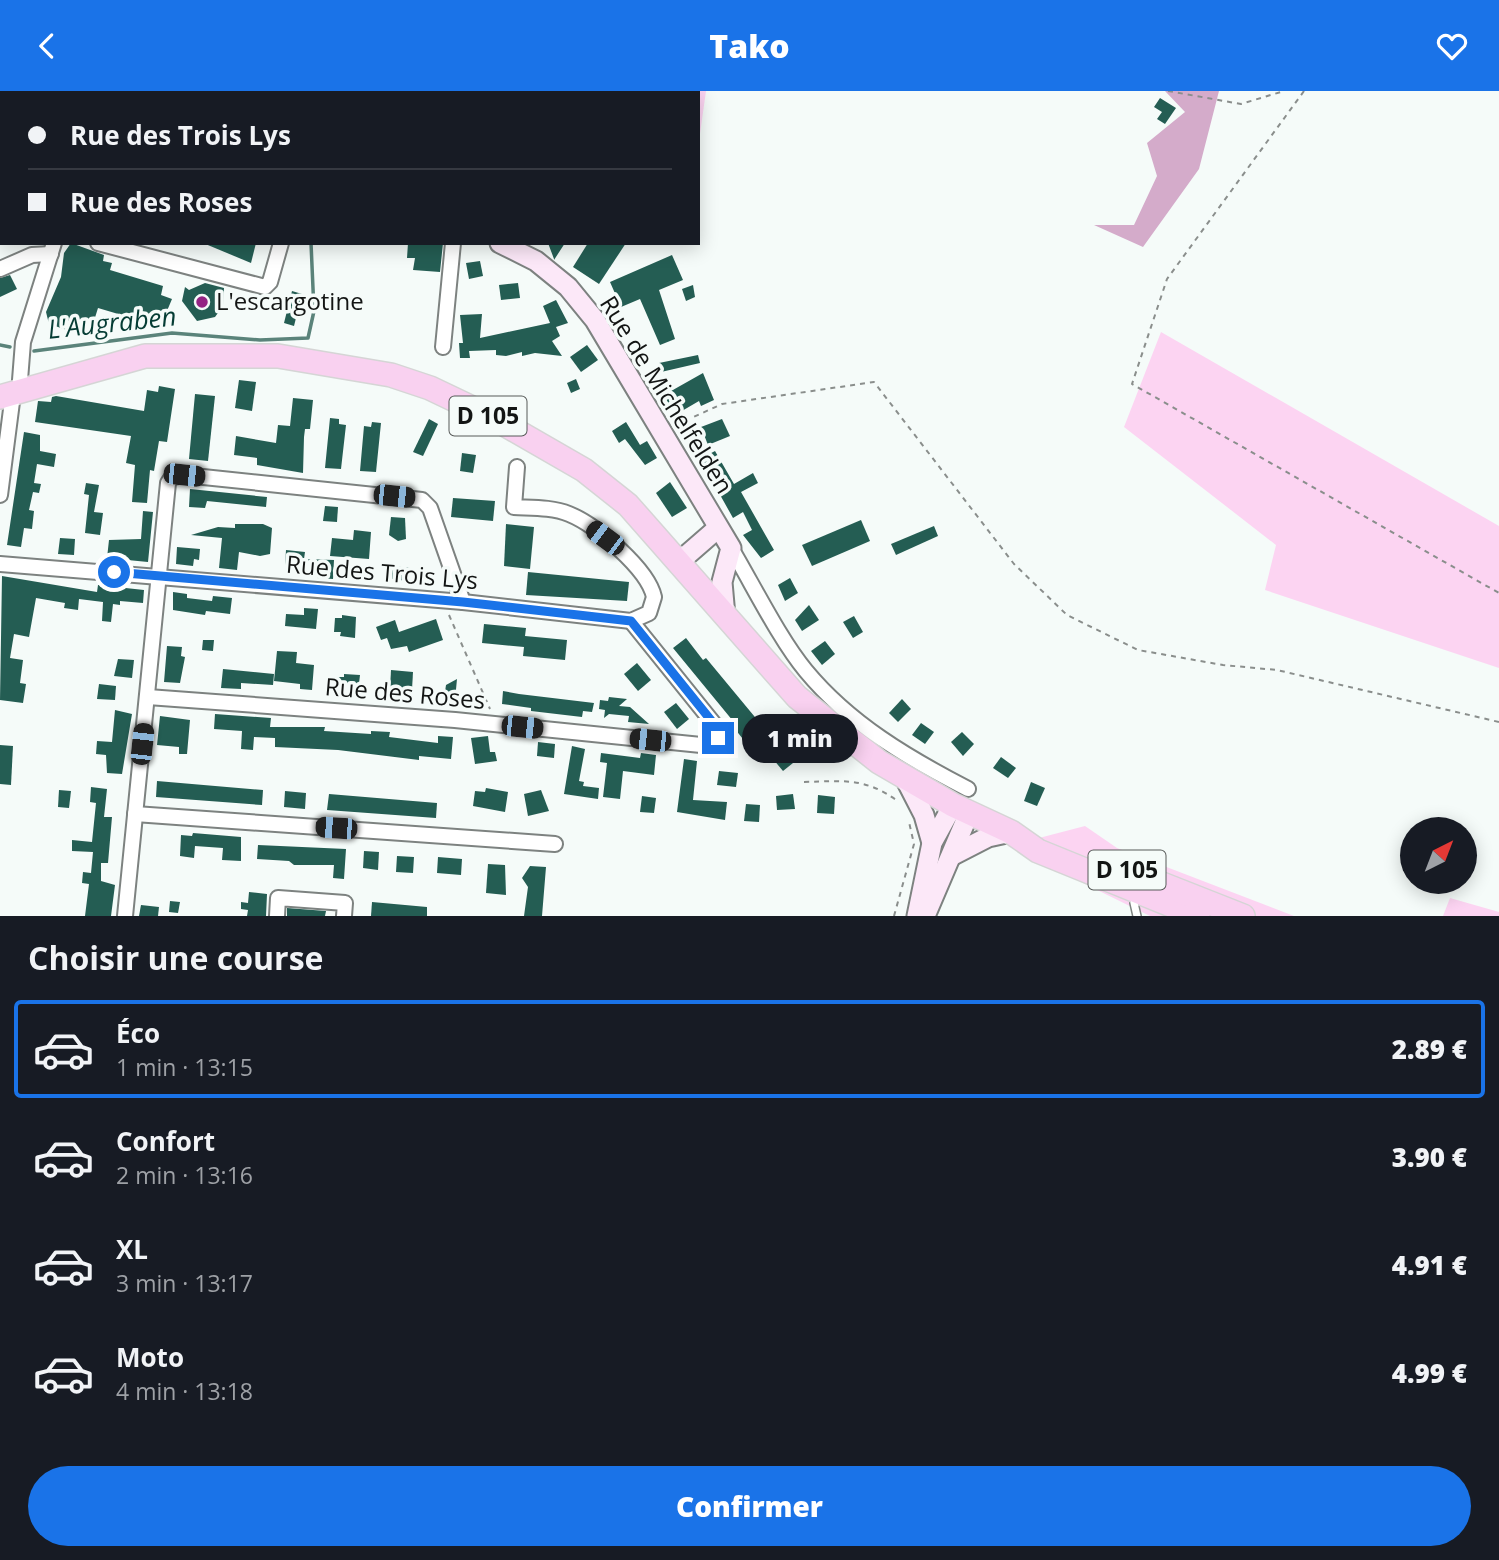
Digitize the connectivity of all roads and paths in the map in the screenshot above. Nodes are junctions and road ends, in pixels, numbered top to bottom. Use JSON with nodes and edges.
{"nodes":[{"id":1,"x":1168,"y":91,"type":"edge"},
{"id":2,"x":1284,"y":91,"type":"edge"},
{"id":3,"x":1304,"y":91,"type":"edge"},
{"id":4,"x":106,"y":245,"type":"edge"},
{"id":5,"x":280,"y":245,"type":"edge"},
{"id":6,"x":453,"y":245,"type":"edge"},
{"id":7,"x":504,"y":245,"type":"edge"},
{"id":8,"x":52,"y":249,"type":"edge"},
{"id":9,"x":0,"y":268,"type":"edge"},
{"id":10,"x":443,"y":347,"type":"dead end"},
{"id":11,"x":8,"y":389,"type":"edge"},
{"id":12,"x":662,"y":432,"type":"junction"},
{"id":13,"x":517,"y":467,"type":"dead end"},
{"id":14,"x":0,"y":495,"type":"edge"},
{"id":15,"x":718,"y":528,"type":"junction"},
{"id":16,"x":730,"y":548,"type":"junction"},
{"id":17,"x":680,"y":561,"type":"junction"},
{"id":18,"x":0,"y":563,"type":"edge"},
{"id":19,"x":160,"y":576,"type":"junction"},
{"id":20,"x":1499,"y":593,"type":"edge"},
{"id":21,"x":443,"y":601,"type":"junction"},
{"id":22,"x":463,"y":602,"type":"junction"},
{"id":23,"x":725,"y":616,"type":"junction"},
{"id":24,"x":631,"y":621,"type":"junction"},
{"id":25,"x":148,"y":697,"type":"junction"},
{"id":26,"x":1499,"y":722,"type":"edge"},
{"id":27,"x":496,"y":724,"type":"junction"},
{"id":28,"x":906,"y":780,"type":"junction"},
{"id":29,"x":804,"y":782,"type":"dead end"},
{"id":30,"x":963,"y":802,"type":"junction"},
{"id":31,"x":903,"y":809,"type":"dead end"},
{"id":32,"x":135,"y":814,"type":"junction"},
{"id":33,"x":908,"y":817,"type":"dead end"},
{"id":34,"x":1011,"y":832,"type":"junction"},
{"id":35,"x":932,"y":843,"type":"junction"},
{"id":36,"x":555,"y":844,"type":"dead end"},
{"id":37,"x":953,"y":855,"type":"junction"},
{"id":38,"x":1139,"y":892,"type":"junction"},
{"id":39,"x":125,"y":916,"type":"edge"},
{"id":40,"x":277,"y":916,"type":"edge"},
{"id":41,"x":344,"y":916,"type":"edge"},
{"id":42,"x":894,"y":916,"type":"edge"},
{"id":43,"x":917,"y":916,"type":"edge"},
{"id":44,"x":925,"y":916,"type":"edge"},
{"id":45,"x":1137,"y":916,"type":"edge"},
{"id":46,"x":1198,"y":916,"type":"edge"},
{"id":47,"x":1242,"y":916,"type":"edge"}],
"edges":[{"from":1,"to":2,"type":"path"},
{"from":3,"to":20,"type":"path"},
{"from":4,"to":5,"type":"street"},
{"from":6,"to":10,"type":"street"},
{"from":7,"to":12,"type":"street","name":"Rue de Michelfelden"},
{"from":8,"to":9,"type":"street"},
{"from":8,"to":11,"type":"street"},
{"from":11,"to":14,"type":"street"},
{"from":11,"to":17,"type":"main road","number":"D 105"},
{"from":12,"to":15,"type":"street","name":"Rue de Michelfelden"},
{"from":12,"to":26,"type":"path"},
{"from":13,"to":24,"type":"street"},
{"from":15,"to":16,"type":"street","name":"Rue de Michelfelden"},
{"from":15,"to":17,"type":"street"},
{"from":16,"to":23,"type":"street"},
{"from":16,"to":30,"type":"street"},
{"from":17,"to":23,"type":"main road","number":"D 105"},
{"from":18,"to":19,"type":"street","name":"Rue des Trois Lys"},
{"from":19,"to":21,"type":"street","name":"Rue des Trois Lys"},
{"from":19,"to":22,"type":"street"},
{"from":19,"to":25,"type":"street"},
{"from":21,"to":22,"type":"street","name":"Rue des Trois Lys"},
{"from":21,"to":27,"type":"path"},
{"from":22,"to":24,"type":"street","name":"Rue des Trois Lys"},
{"from":23,"to":28,"type":"main road","number":"D 105"},
{"from":24,"to":27,"type":"street","name":"Rue des Roses"},
{"from":25,"to":27,"type":"street","name":"Rue des Roses"},
{"from":25,"to":32,"type":"street"},
{"from":28,"to":30,"type":"main road","number":"D 105"},
{"from":28,"to":35,"type":"street"},
{"from":29,"to":31,"type":"path"},
{"from":30,"to":34,"type":"main road","number":"D 105"},
{"from":30,"to":35,"type":"street"},
{"from":30,"to":37,"type":"street"},
{"from":32,"to":36,"type":"street"},
{"from":32,"to":39,"type":"street"},
{"from":33,"to":42,"type":"path"},
{"from":34,"to":37,"type":"street"},
{"from":34,"to":38,"type":"main road","number":"D 105"},
{"from":34,"to":47,"type":"main road","number":"D 105"},
{"from":35,"to":43,"type":"street"},
{"from":37,"to":44,"type":"street"},
{"from":38,"to":45,"type":"lane"},
{"from":38,"to":46,"type":"main road","number":"D 105"},
{"from":40,"to":41,"type":"street"}]}
